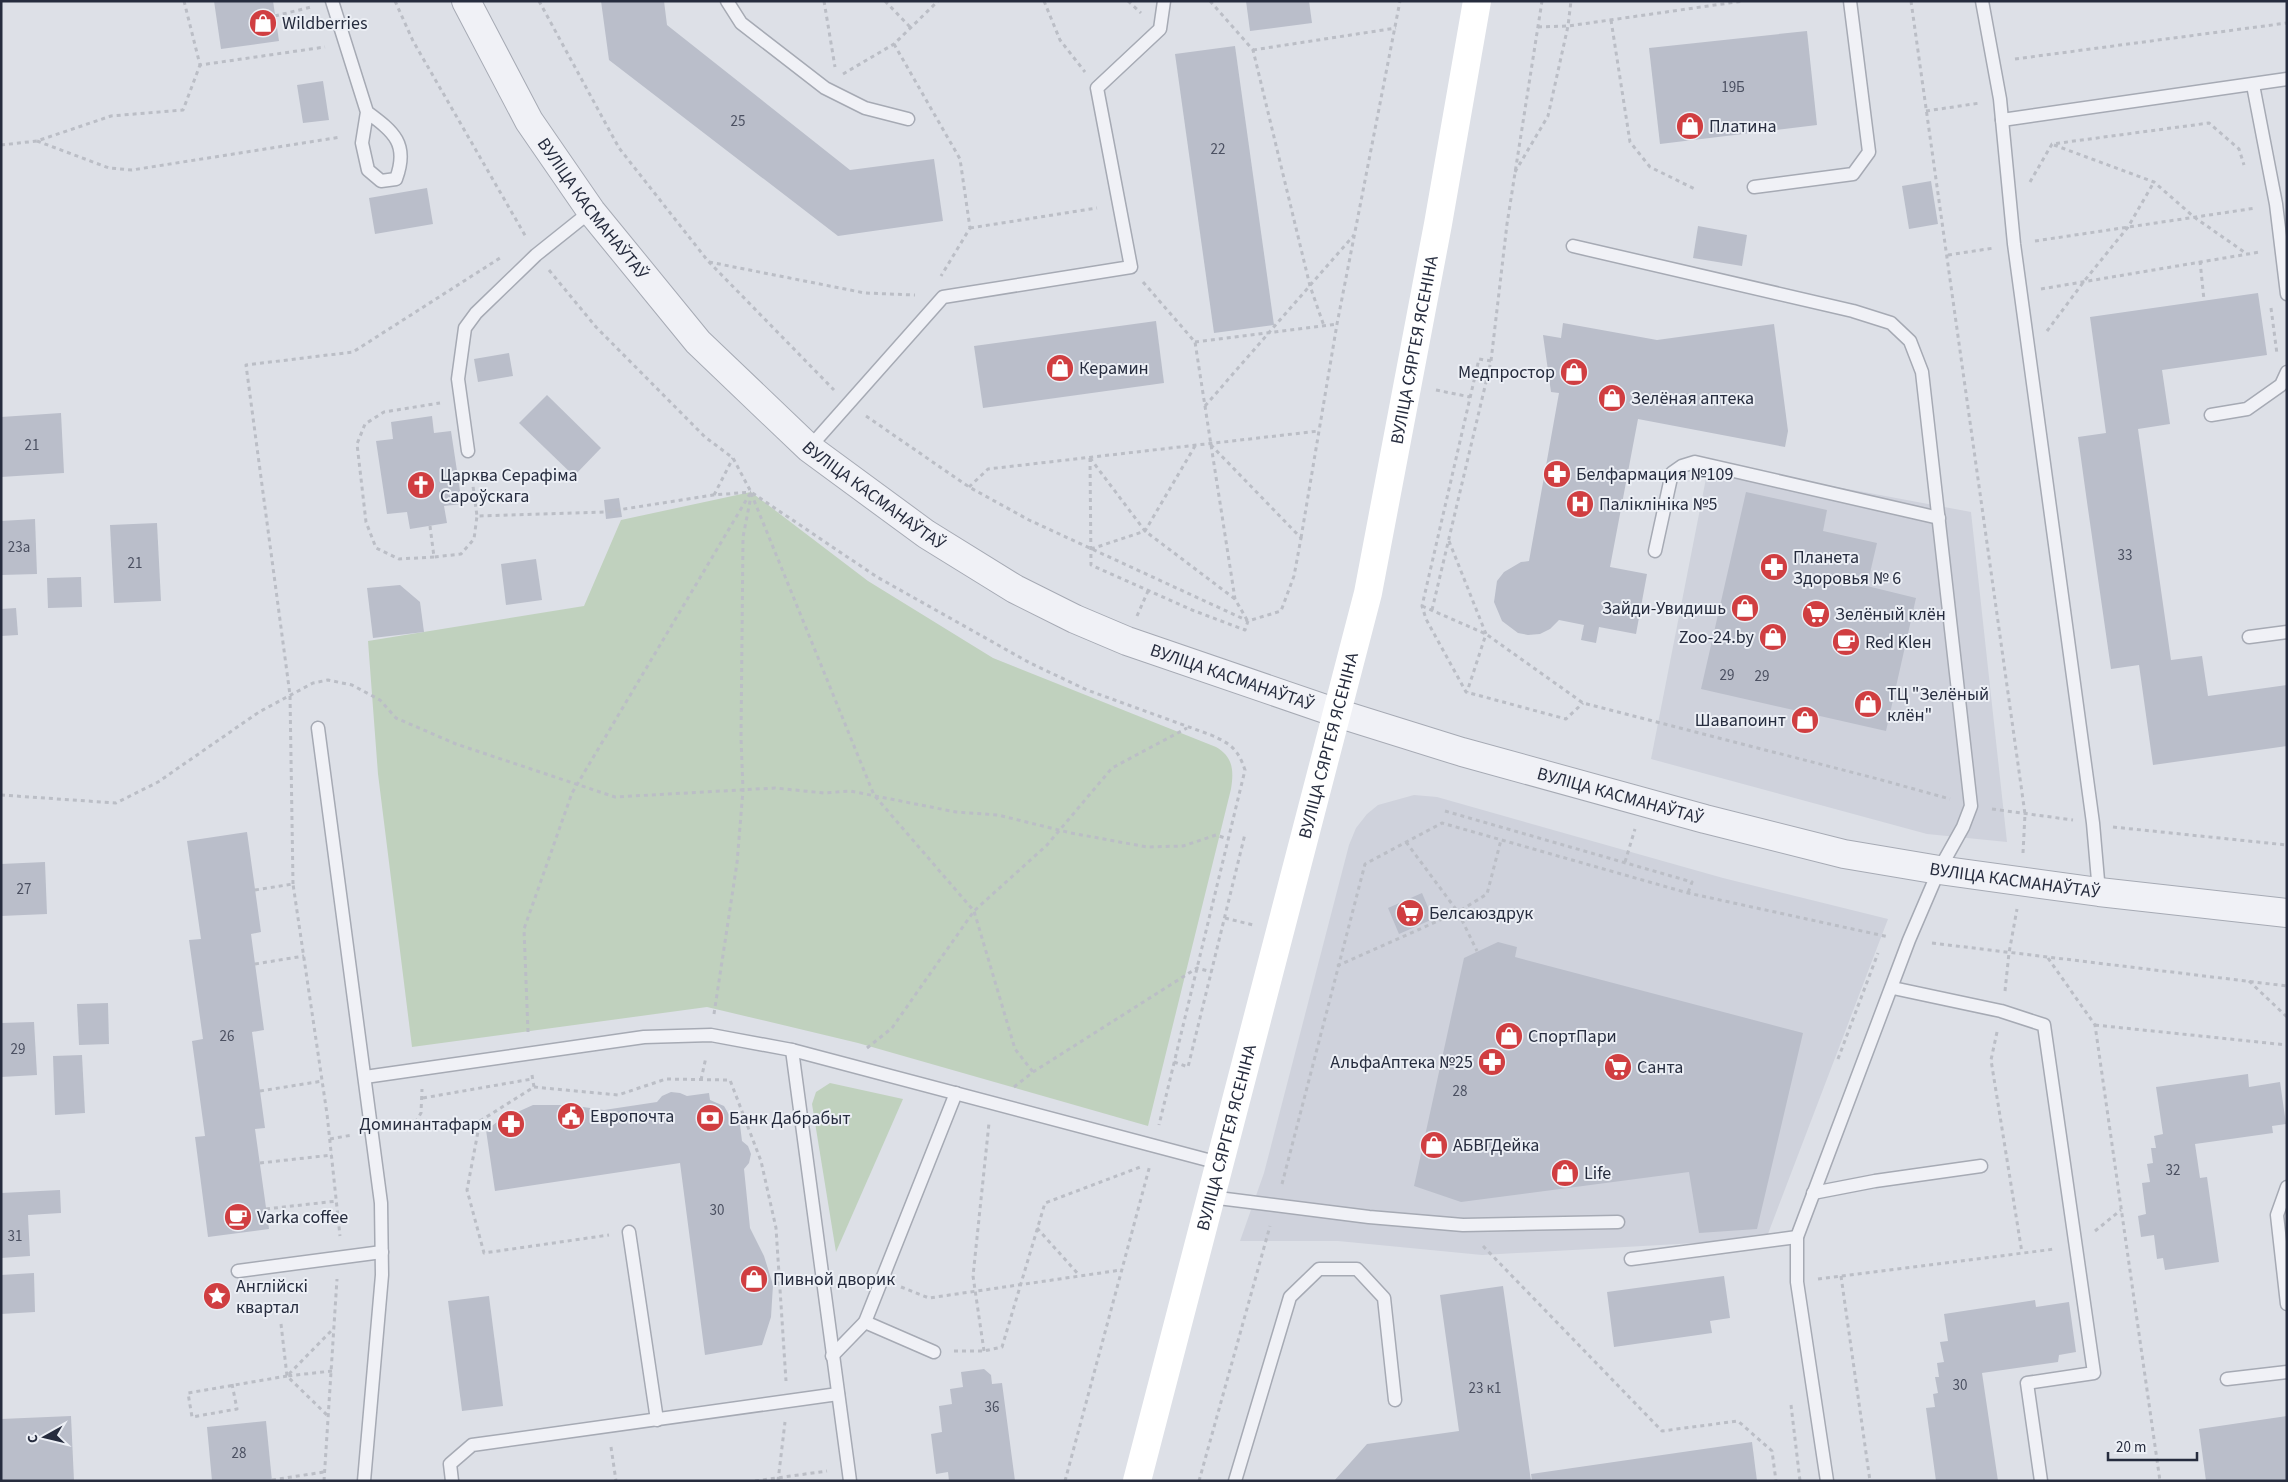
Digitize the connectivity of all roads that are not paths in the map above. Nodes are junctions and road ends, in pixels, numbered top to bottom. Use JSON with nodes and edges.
{"nodes":[{"id":1,"x":332,"y":1,"type":"edge"},
{"id":2,"x":466,"y":1,"type":"edge"},
{"id":3,"x":727,"y":1,"type":"edge"},
{"id":4,"x":1164,"y":1,"type":"edge"},
{"id":5,"x":1477,"y":1,"type":"edge"},
{"id":6,"x":1850,"y":1,"type":"edge"},
{"id":7,"x":1982,"y":1,"type":"edge"},
{"id":8,"x":2287,"y":79,"type":"edge"},
{"id":9,"x":2253,"y":85,"type":"junction"},
{"id":10,"x":367,"y":112,"type":"junction"},
{"id":11,"x":908,"y":119,"type":"dead end"},
{"id":12,"x":2002,"y":120,"type":"junction"},
{"id":13,"x":1754,"y":187,"type":"dead end"},
{"id":14,"x":590,"y":211,"type":"junction"},
{"id":15,"x":1573,"y":246,"type":"dead end"},
{"id":16,"x":2287,"y":294,"type":"edge"},
{"id":17,"x":2287,"y":372,"type":"edge"},
{"id":18,"x":2211,"y":415,"type":"dead end"},
{"id":19,"x":809,"y":448,"type":"junction"},
{"id":20,"x":468,"y":451,"type":"road end"},
{"id":21,"x":1939,"y":518,"type":"junction"},
{"id":22,"x":1655,"y":552,"type":"dead end"},
{"id":23,"x":2287,"y":632,"type":"edge"},
{"id":24,"x":2249,"y":637,"type":"dead end"},
{"id":25,"x":1337,"y":713,"type":"junction"},
{"id":26,"x":318,"y":728,"type":"dead end"},
{"id":27,"x":1939,"y":870,"type":"junction"},
{"id":28,"x":2099,"y":892,"type":"junction"},
{"id":29,"x":2287,"y":913,"type":"edge"},
{"id":30,"x":1893,"y":988,"type":"junction"},
{"id":31,"x":792,"y":1050,"type":"junction"},
{"id":32,"x":365,"y":1077,"type":"junction"},
{"id":33,"x":956,"y":1093,"type":"junction"},
{"id":34,"x":1219,"y":1163,"type":"junction"},
{"id":35,"x":1981,"y":1166,"type":"dead end"},
{"id":36,"x":2287,"y":1187,"type":"edge"},
{"id":37,"x":1813,"y":1193,"type":"junction"},
{"id":38,"x":1210,"y":1196,"type":"junction"},
{"id":39,"x":1618,"y":1222,"type":"dead end"},
{"id":40,"x":629,"y":1232,"type":"road end"},
{"id":41,"x":1797,"y":1237,"type":"junction"},
{"id":42,"x":382,"y":1252,"type":"junction"},
{"id":43,"x":1631,"y":1259,"type":"dead end"},
{"id":44,"x":238,"y":1271,"type":"dead end"},
{"id":45,"x":2287,"y":1304,"type":"edge"},
{"id":46,"x":865,"y":1322,"type":"junction"},
{"id":47,"x":934,"y":1352,"type":"road end"},
{"id":48,"x":832,"y":1356,"type":"junction"},
{"id":49,"x":2287,"y":1372,"type":"edge"},
{"id":50,"x":2227,"y":1380,"type":"dead end"},
{"id":51,"x":838,"y":1394,"type":"junction"},
{"id":52,"x":1395,"y":1400,"type":"dead end"},
{"id":53,"x":657,"y":1420,"type":"junction"},
{"id":54,"x":849,"y":1474,"type":"edge"},
{"id":55,"x":1143,"y":1479,"type":"edge"},
{"id":56,"x":364,"y":1481,"type":"edge"},
{"id":57,"x":452,"y":1481,"type":"edge"},
{"id":58,"x":1235,"y":1481,"type":"edge"},
{"id":59,"x":1827,"y":1481,"type":"edge"},
{"id":60,"x":2041,"y":1481,"type":"edge"}],
"edges":[{"from":1,"to":10,"type":"lane"},
{"from":2,"to":14,"type":"street","name":"ВУЛІЦА КАСМАНАЎТАЎ"},
{"from":3,"to":11,"type":"lane"},
{"from":4,"to":19,"type":"lane"},
{"from":5,"to":25,"type":"main road","name":"ВУЛІЦА СЯРГЕЯ ЯСЕНІНА"},
{"from":6,"to":13,"type":"lane"},
{"from":7,"to":12,"type":"lane"},
{"from":8,"to":9,"type":"lane"},
{"from":9,"to":12,"type":"lane"},
{"from":9,"to":16,"type":"lane"},
{"from":10,"to":10,"type":"lane"},
{"from":12,"to":28,"type":"lane"},
{"from":14,"to":19,"type":"street","name":"ВУЛІЦА КАСМАНАЎТАЎ"},
{"from":14,"to":20,"type":"lane"},
{"from":15,"to":21,"type":"lane"},
{"from":17,"to":18,"type":"lane"},
{"from":19,"to":25,"type":"street","name":"ВУЛІЦА КАСМАНАЎТАЎ"},
{"from":21,"to":22,"type":"lane"},
{"from":21,"to":27,"type":"lane"},
{"from":23,"to":24,"type":"lane"},
{"from":25,"to":27,"type":"street","name":"ВУЛІЦА КАСМАНАЎТАЎ"},
{"from":25,"to":34,"type":"main road","name":"ВУЛІЦА СЯРГЕЯ ЯСЕНІНА"},
{"from":26,"to":32,"type":"lane"},
{"from":27,"to":28,"type":"street","name":"ВУЛІЦА КАСМАНАЎТАЎ"},
{"from":27,"to":30,"type":"lane"},
{"from":28,"to":29,"type":"street","name":"ВУЛІЦА КАСМАНАЎТАЎ"},
{"from":30,"to":37,"type":"lane"},
{"from":30,"to":60,"type":"lane"},
{"from":31,"to":32,"type":"lane"},
{"from":31,"to":33,"type":"lane"},
{"from":31,"to":48,"type":"lane"},
{"from":32,"to":42,"type":"lane"},
{"from":33,"to":34,"type":"lane"},
{"from":33,"to":46,"type":"lane"},
{"from":34,"to":38,"type":"main road","name":"ВУЛІЦА СЯРГЕЯ ЯСЕНІНА"},
{"from":35,"to":37,"type":"lane"},
{"from":36,"to":45,"type":"lane"},
{"from":37,"to":41,"type":"lane"},
{"from":38,"to":39,"type":"lane"},
{"from":38,"to":55,"type":"main road","name":"ВУЛІЦА СЯРГЕЯ ЯСЕНІНА"},
{"from":40,"to":53,"type":"lane"},
{"from":41,"to":43,"type":"lane"},
{"from":41,"to":59,"type":"lane"},
{"from":42,"to":44,"type":"lane"},
{"from":42,"to":56,"type":"lane"},
{"from":46,"to":47,"type":"lane"},
{"from":46,"to":48,"type":"lane"},
{"from":48,"to":51,"type":"lane"},
{"from":49,"to":50,"type":"lane"},
{"from":51,"to":53,"type":"lane"},
{"from":51,"to":54,"type":"lane"},
{"from":52,"to":58,"type":"lane"},
{"from":53,"to":57,"type":"lane"}]}
